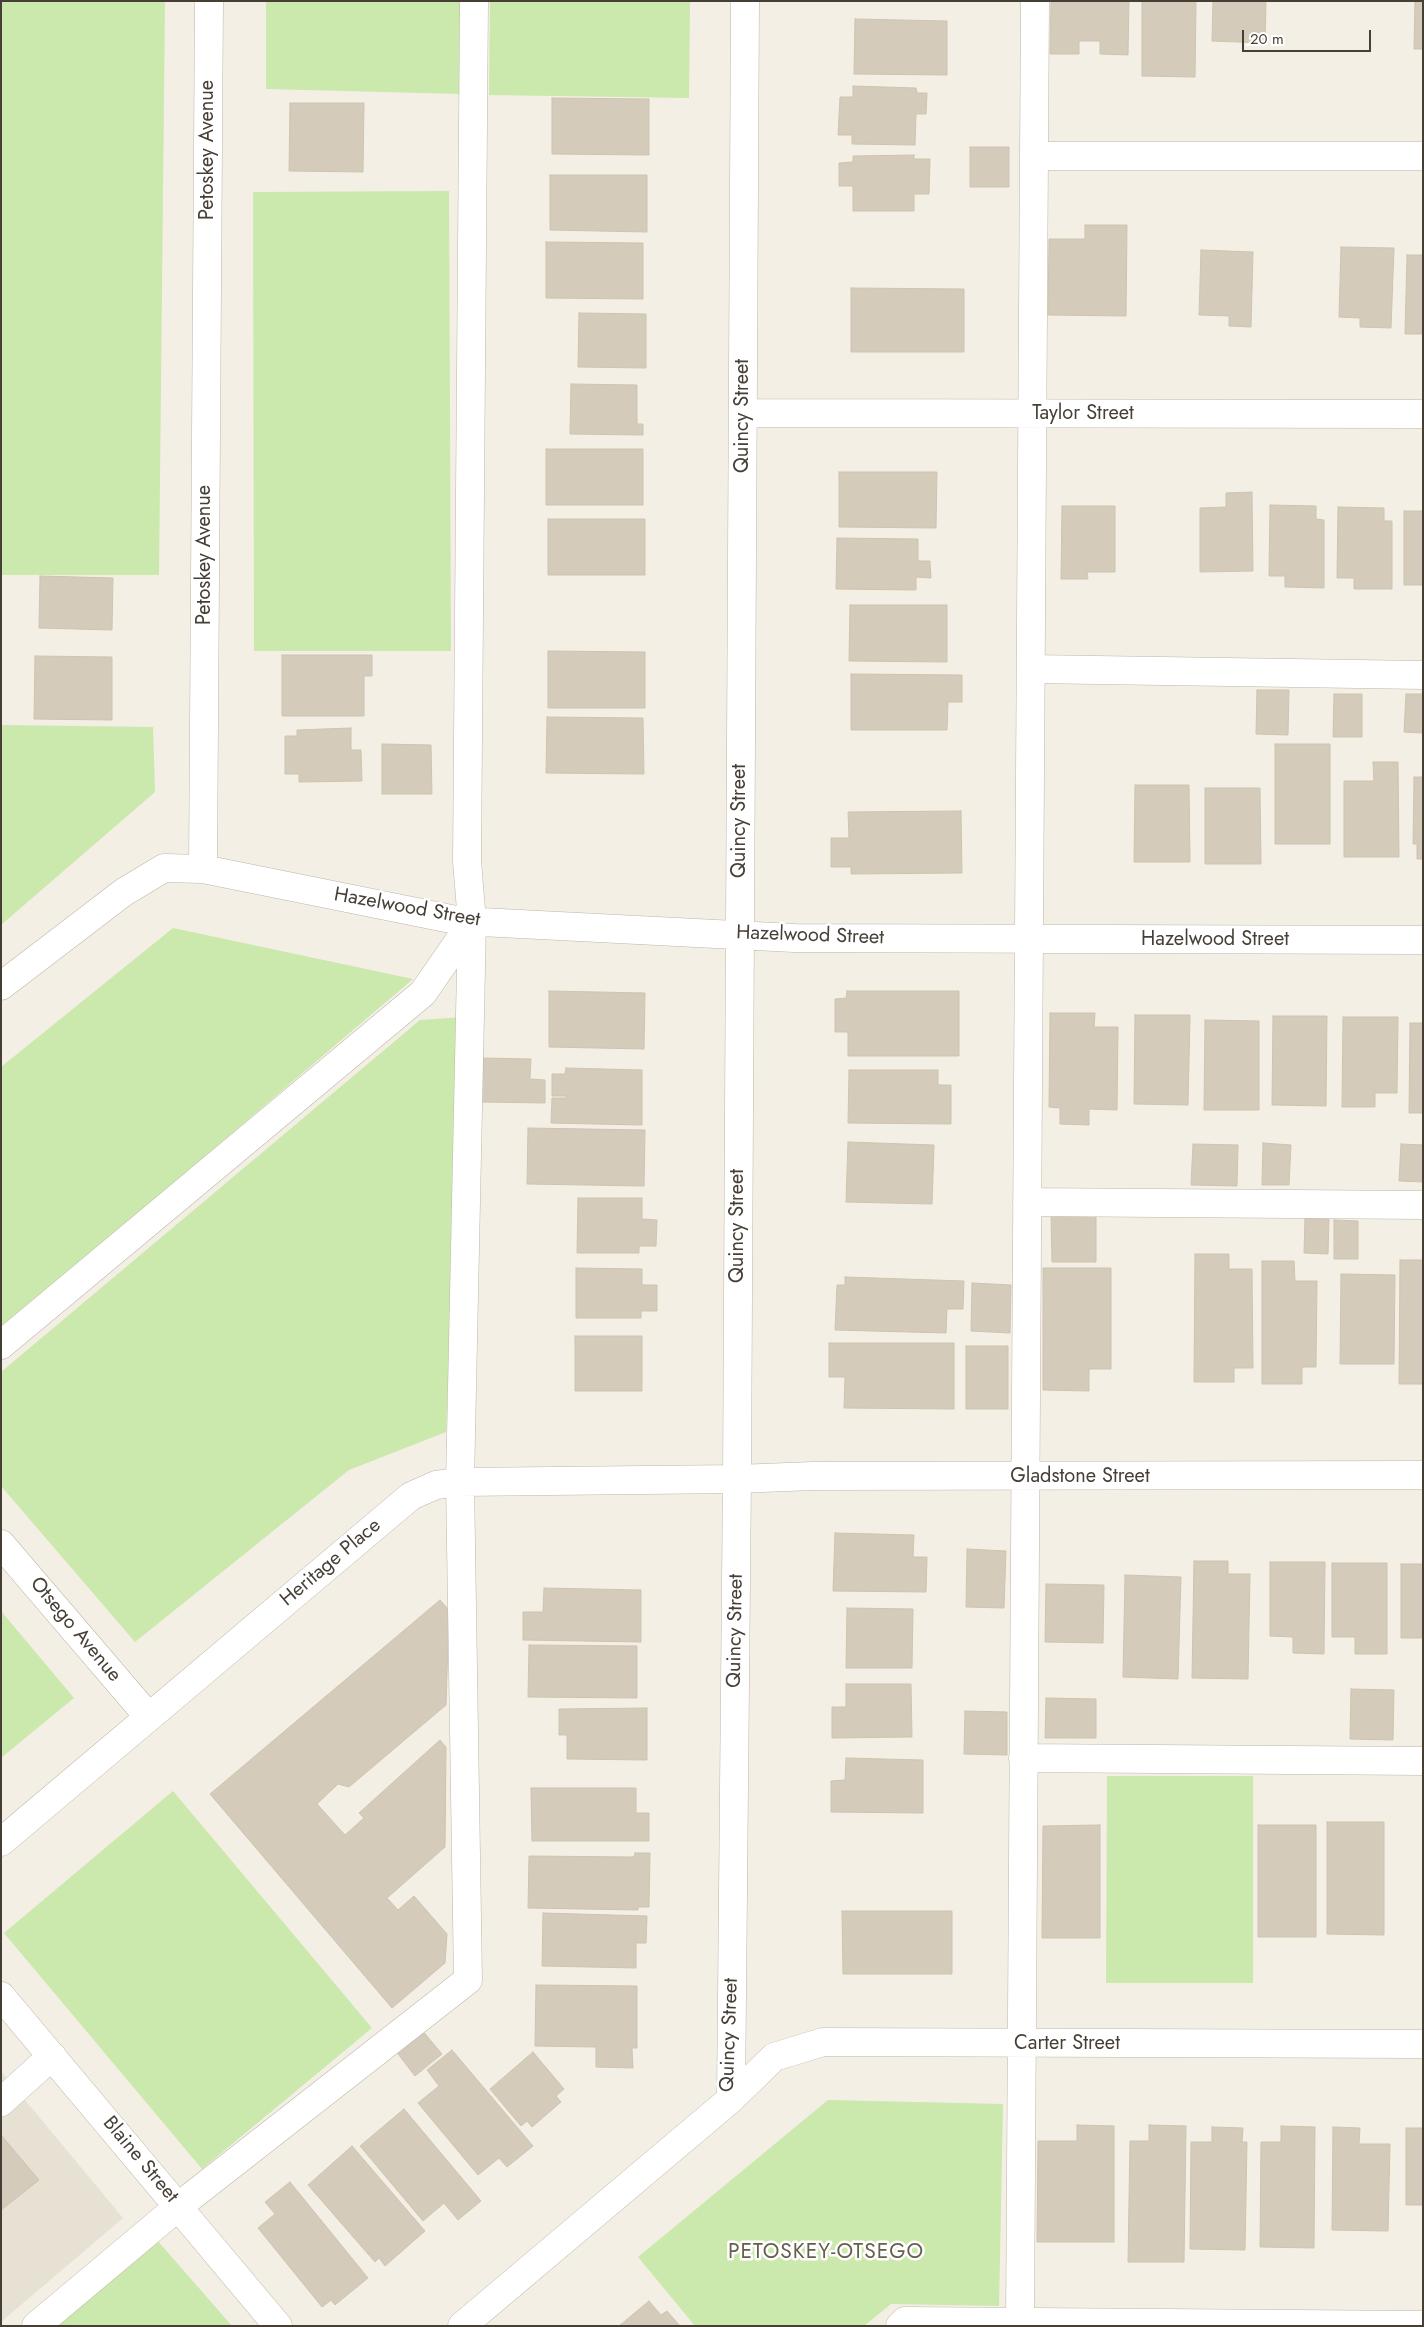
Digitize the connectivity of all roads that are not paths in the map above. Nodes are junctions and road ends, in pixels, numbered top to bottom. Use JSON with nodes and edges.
{"nodes":[{"id":1,"x":210,"y":1,"type":"edge"},
{"id":2,"x":474,"y":1,"type":"edge"},
{"id":3,"x":745,"y":1,"type":"edge"},
{"id":4,"x":1035,"y":1,"type":"edge"},
{"id":5,"x":1035,"y":156,"type":"junction"},
{"id":6,"x":1423,"y":156,"type":"edge"},
{"id":7,"x":743,"y":413,"type":"junction"},
{"id":8,"x":1033,"y":414,"type":"junction"},
{"id":9,"x":1423,"y":414,"type":"edge"},
{"id":10,"x":1031,"y":669,"type":"junction"},
{"id":11,"x":1423,"y":675,"type":"edge"},
{"id":12,"x":203,"y":869,"type":"junction"},
{"id":13,"x":472,"y":922,"type":"junction"},
{"id":14,"x":739,"y":934,"type":"junction"},
{"id":15,"x":1029,"y":939,"type":"junction"},
{"id":16,"x":1423,"y":940,"type":"edge"},
{"id":17,"x":1,"y":986,"type":"edge"},
{"id":18,"x":1027,"y":1202,"type":"junction"},
{"id":19,"x":1423,"y":1205,"type":"edge"},
{"id":20,"x":1,"y":1345,"type":"edge"},
{"id":21,"x":1423,"y":1475,"type":"edge"},
{"id":22,"x":1025,"y":1477,"type":"junction"},
{"id":23,"x":737,"y":1480,"type":"junction"},
{"id":24,"x":460,"y":1482,"type":"junction"},
{"id":25,"x":1,"y":1544,"type":"edge"},
{"id":26,"x":148,"y":1716,"type":"junction"},
{"id":27,"x":1023,"y":1758,"type":"junction"},
{"id":28,"x":1423,"y":1761,"type":"edge"},
{"id":29,"x":1,"y":1842,"type":"edge"},
{"id":30,"x":1,"y":1996,"type":"edge"},
{"id":31,"x":1022,"y":2044,"type":"junction"},
{"id":32,"x":1423,"y":2044,"type":"edge"},
{"id":33,"x":52,"y":2056,"type":"junction"},
{"id":34,"x":731,"y":2098,"type":"junction"},
{"id":35,"x":1,"y":2102,"type":"edge"},
{"id":36,"x":179,"y":2206,"type":"junction"},
{"id":37,"x":1020,"y":2322,"type":"junction"},
{"id":38,"x":1423,"y":2325,"type":"edge"},
{"id":39,"x":36,"y":2326,"type":"edge"},
{"id":40,"x":278,"y":2326,"type":"edge"},
{"id":41,"x":462,"y":2326,"type":"edge"},
{"id":42,"x":900,"y":2326,"type":"edge"}],
"edges":[{"from":1,"to":12,"type":"street","name":"Petoskey Avenue"},
{"from":2,"to":13,"type":"street"},
{"from":3,"to":7,"type":"street","name":"Quincy Street"},
{"from":4,"to":5,"type":"street"},
{"from":5,"to":6,"type":"street"},
{"from":5,"to":8,"type":"street"},
{"from":7,"to":8,"type":"street","name":"Taylor Street"},
{"from":7,"to":14,"type":"street","name":"Quincy Street"},
{"from":8,"to":9,"type":"street","name":"Taylor Street"},
{"from":8,"to":10,"type":"street"},
{"from":10,"to":11,"type":"street"},
{"from":10,"to":15,"type":"street"},
{"from":12,"to":13,"type":"street","name":"Hazelwood Street"},
{"from":12,"to":17,"type":"street"},
{"from":13,"to":14,"type":"street","name":"Hazelwood Street"},
{"from":13,"to":20,"type":"street"},
{"from":13,"to":24,"type":"street"},
{"from":14,"to":15,"type":"street","name":"Hazelwood Street"},
{"from":14,"to":23,"type":"street","name":"Quincy Street"},
{"from":15,"to":16,"type":"street","name":"Hazelwood Street"},
{"from":15,"to":18,"type":"street"},
{"from":18,"to":19,"type":"street"},
{"from":18,"to":22,"type":"street"},
{"from":21,"to":22,"type":"street","name":"Gladstone Street"},
{"from":22,"to":23,"type":"street","name":"Gladstone Street"},
{"from":22,"to":27,"type":"street"},
{"from":23,"to":24,"type":"street","name":"Heritage Place"},
{"from":23,"to":34,"type":"street","name":"Quincy Street"},
{"from":24,"to":26,"type":"street","name":"Heritage Place"},
{"from":24,"to":36,"type":"street"},
{"from":25,"to":26,"type":"street","name":"Otsego Avenue"},
{"from":26,"to":29,"type":"street","name":"Heritage Place"},
{"from":27,"to":28,"type":"street"},
{"from":27,"to":31,"type":"street"},
{"from":30,"to":33,"type":"street","name":"Blaine Street"},
{"from":31,"to":32,"type":"street","name":"Carter Street"},
{"from":31,"to":34,"type":"street","name":"Carter Street"},
{"from":31,"to":37,"type":"street"},
{"from":33,"to":35,"type":"street"},
{"from":33,"to":36,"type":"street","name":"Blaine Street"},
{"from":34,"to":41,"type":"street","name":"Quincy Street"},
{"from":36,"to":39,"type":"street"},
{"from":36,"to":40,"type":"street","name":"Blaine Street"},
{"from":37,"to":38,"type":"street"},
{"from":37,"to":42,"type":"street"}]}
